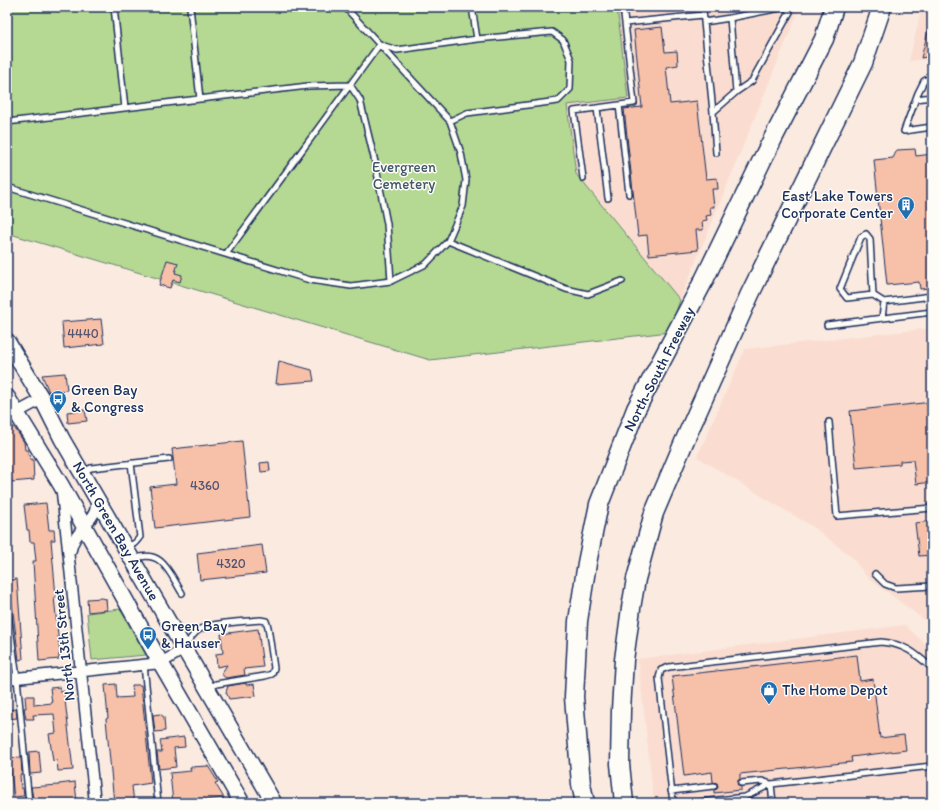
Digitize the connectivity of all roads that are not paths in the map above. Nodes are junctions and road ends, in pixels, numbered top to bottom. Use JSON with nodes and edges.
{"nodes":[{"id":1,"x":114,"y":7,"type":"edge"},
{"id":2,"x":190,"y":7,"type":"edge"},
{"id":3,"x":345,"y":7,"type":"edge"},
{"id":4,"x":472,"y":7,"type":"edge"},
{"id":5,"x":623,"y":7,"type":"edge"},
{"id":6,"x":703,"y":7,"type":"edge"},
{"id":7,"x":785,"y":7,"type":"edge"},
{"id":8,"x":834,"y":7,"type":"edge"},
{"id":9,"x":882,"y":7,"type":"edge"},
{"id":10,"x":893,"y":7,"type":"edge"},
{"id":11,"x":703,"y":16,"type":"junction"},
{"id":12,"x":730,"y":18,"type":"junction"},
{"id":13,"x":704,"y":22,"type":"junction"},
{"id":14,"x":625,"y":23,"type":"junction"},
{"id":15,"x":476,"y":39,"type":"junction"},
{"id":16,"x":380,"y":44,"type":"junction"},
{"id":17,"x":863,"y":63,"type":"junction"},
{"id":18,"x":932,"y":77,"type":"edge"},
{"id":19,"x":350,"y":85,"type":"junction"},
{"id":20,"x":736,"y":92,"type":"junction"},
{"id":21,"x":932,"y":97,"type":"edge"},
{"id":22,"x":200,"y":99,"type":"junction"},
{"id":23,"x":916,"y":99,"type":"junction"},
{"id":24,"x":619,"y":105,"type":"junction"},
{"id":25,"x":125,"y":108,"type":"junction"},
{"id":26,"x":597,"y":108,"type":"junction"},
{"id":27,"x":713,"y":112,"type":"junction"},
{"id":28,"x":450,"y":121,"type":"junction"},
{"id":29,"x":7,"y":122,"type":"edge"},
{"id":30,"x":932,"y":127,"type":"edge"},
{"id":31,"x":716,"y":153,"type":"dead end"},
{"id":32,"x":583,"y":178,"type":"dead end"},
{"id":33,"x":7,"y":188,"type":"edge"},
{"id":34,"x":630,"y":194,"type":"dead end"},
{"id":35,"x":608,"y":198,"type":"dead end"},
{"id":36,"x":448,"y":241,"type":"junction"},
{"id":37,"x":226,"y":254,"type":"junction"},
{"id":38,"x":391,"y":281,"type":"junction"},
{"id":39,"x":622,"y":281,"type":"dead end"},
{"id":40,"x":873,"y":295,"type":"junction"},
{"id":41,"x":932,"y":296,"type":"edge"},
{"id":42,"x":884,"y":302,"type":"junction"},
{"id":43,"x":932,"y":312,"type":"edge"},
{"id":44,"x":882,"y":318,"type":"junction"},
{"id":45,"x":827,"y":325,"type":"dead end"},
{"id":46,"x":7,"y":341,"type":"edge"},
{"id":47,"x":7,"y":397,"type":"edge"},
{"id":48,"x":42,"y":400,"type":"junction"},
{"id":49,"x":12,"y":413,"type":"edge"},
{"id":50,"x":829,"y":422,"type":"dead end"},
{"id":51,"x":169,"y":459,"type":"dead end"},
{"id":52,"x":131,"y":463,"type":"junction"},
{"id":53,"x":82,"y":472,"type":"junction"},
{"id":54,"x":61,"y":485,"type":"junction"},
{"id":55,"x":97,"y":498,"type":"junction"},
{"id":56,"x":932,"y":508,"type":"edge"},
{"id":57,"x":85,"y":527,"type":"junction"},
{"id":58,"x":129,"y":554,"type":"junction"},
{"id":59,"x":70,"y":560,"type":"junction"},
{"id":60,"x":875,"y":574,"type":"dead end"},
{"id":61,"x":932,"y":586,"type":"edge"},
{"id":62,"x":182,"y":593,"type":"dead end"},
{"id":63,"x":7,"y":606,"type":"edge"},
{"id":64,"x":184,"y":649,"type":"junction"},
{"id":65,"x":624,"y":660,"type":"junction"},
{"id":66,"x":161,"y":663,"type":"junction"},
{"id":67,"x":144,"y":665,"type":"junction"},
{"id":68,"x":932,"y":668,"type":"edge"},
{"id":69,"x":82,"y":672,"type":"junction"},
{"id":70,"x":12,"y":678,"type":"edge"},
{"id":71,"x":208,"y":690,"type":"junction"},
{"id":72,"x":932,"y":766,"type":"edge"},
{"id":73,"x":741,"y":783,"type":"dead end"},
{"id":74,"x":771,"y":784,"type":"junction"},
{"id":75,"x":714,"y":786,"type":"dead end"},
{"id":76,"x":671,"y":791,"type":"junction"},
{"id":77,"x":29,"y":803,"type":"edge"},
{"id":78,"x":95,"y":803,"type":"edge"},
{"id":79,"x":158,"y":803,"type":"edge"},
{"id":80,"x":242,"y":803,"type":"edge"},
{"id":81,"x":274,"y":803,"type":"edge"},
{"id":82,"x":585,"y":803,"type":"edge"},
{"id":83,"x":624,"y":803,"type":"edge"},
{"id":84,"x":636,"y":803,"type":"edge"},
{"id":85,"x":673,"y":803,"type":"edge"},
{"id":86,"x":691,"y":803,"type":"edge"},
{"id":87,"x":773,"y":803,"type":"edge"}],
"edges":[{"from":1,"to":25,"type":"lane"},
{"from":2,"to":22,"type":"lane"},
{"from":3,"to":16,"type":"lane"},
{"from":4,"to":15,"type":"lane"},
{"from":5,"to":14,"type":"lane"},
{"from":6,"to":11,"type":"lane"},
{"from":7,"to":12,"type":"lane"},
{"from":7,"to":20,"type":"lane"},
{"from":8,"to":82,"type":"highway","name":"North-South Freeway"},
{"from":9,"to":17,"type":"highway"},
{"from":10,"to":17,"type":"highway"},
{"from":11,"to":13,"type":"lane"},
{"from":11,"to":14,"type":"lane"},
{"from":12,"to":13,"type":"lane"},
{"from":12,"to":20,"type":"lane"},
{"from":13,"to":27,"type":"lane"},
{"from":14,"to":24,"type":"lane"},
{"from":15,"to":16,"type":"lane"},
{"from":15,"to":28,"type":"lane"},
{"from":16,"to":19,"type":"lane"},
{"from":16,"to":28,"type":"lane"},
{"from":17,"to":65,"type":"highway"},
{"from":18,"to":23,"type":"lane"},
{"from":19,"to":22,"type":"lane"},
{"from":19,"to":37,"type":"lane"},
{"from":19,"to":38,"type":"lane"},
{"from":20,"to":27,"type":"lane"},
{"from":21,"to":23,"type":"lane"},
{"from":22,"to":25,"type":"lane"},
{"from":23,"to":30,"type":"lane"},
{"from":24,"to":26,"type":"lane"},
{"from":24,"to":34,"type":"lane"},
{"from":25,"to":29,"type":"lane"},
{"from":26,"to":32,"type":"lane"},
{"from":26,"to":35,"type":"lane"},
{"from":27,"to":31,"type":"lane"},
{"from":28,"to":36,"type":"lane"},
{"from":33,"to":37,"type":"lane"},
{"from":36,"to":38,"type":"lane"},
{"from":36,"to":39,"type":"lane"},
{"from":37,"to":38,"type":"lane"},
{"from":40,"to":40,"type":"lane"},
{"from":40,"to":42,"type":"lane"},
{"from":41,"to":42,"type":"lane"},
{"from":42,"to":44,"type":"lane"},
{"from":43,"to":44,"type":"lane"},
{"from":44,"to":45,"type":"lane"},
{"from":46,"to":48,"type":"main road","name":"North Green Bay Avenue"},
{"from":47,"to":49,"type":"main road","name":"North Green Bay Avenue"},
{"from":48,"to":49,"type":"street"},
{"from":48,"to":53,"type":"main road","name":"North Green Bay Avenue"},
{"from":49,"to":54,"type":"main road","name":"North Green Bay Avenue"},
{"from":50,"to":56,"type":"lane"},
{"from":51,"to":52,"type":"lane"},
{"from":52,"to":53,"type":"lane"},
{"from":52,"to":58,"type":"lane"},
{"from":53,"to":55,"type":"main road","name":"North Green Bay Avenue"},
{"from":54,"to":57,"type":"main road","name":"North Green Bay Avenue"},
{"from":54,"to":59,"type":"street","name":"North 13th Street"},
{"from":55,"to":57,"type":"street"},
{"from":55,"to":58,"type":"main road","name":"North Green Bay Avenue"},
{"from":57,"to":59,"type":"street"},
{"from":57,"to":66,"type":"main road","name":"North Green Bay Avenue"},
{"from":58,"to":62,"type":"lane"},
{"from":58,"to":64,"type":"main road","name":"North Green Bay Avenue"},
{"from":59,"to":69,"type":"street","name":"North 13th Street"},
{"from":60,"to":61,"type":"lane"},
{"from":63,"to":70,"type":"lane"},
{"from":64,"to":66,"type":"street"},
{"from":64,"to":71,"type":"main road","name":"North Green Bay Avenue"},
{"from":64,"to":71,"type":"lane"},
{"from":65,"to":83,"type":"highway"},
{"from":65,"to":84,"type":"highway"},
{"from":66,"to":67,"type":"street"},
{"from":66,"to":80,"type":"main road","name":"North Green Bay Avenue"},
{"from":67,"to":69,"type":"street"},
{"from":67,"to":79,"type":"lane"},
{"from":68,"to":76,"type":"lane"},
{"from":69,"to":70,"type":"street"},
{"from":69,"to":78,"type":"street","name":"North 13th Street"},
{"from":70,"to":77,"type":"lane"},
{"from":71,"to":81,"type":"main road","name":"North Green Bay Avenue"},
{"from":72,"to":74,"type":"lane"},
{"from":73,"to":74,"type":"lane"},
{"from":74,"to":86,"type":"lane"},
{"from":74,"to":87,"type":"lane"},
{"from":75,"to":76,"type":"lane"},
{"from":76,"to":85,"type":"lane"}]}
